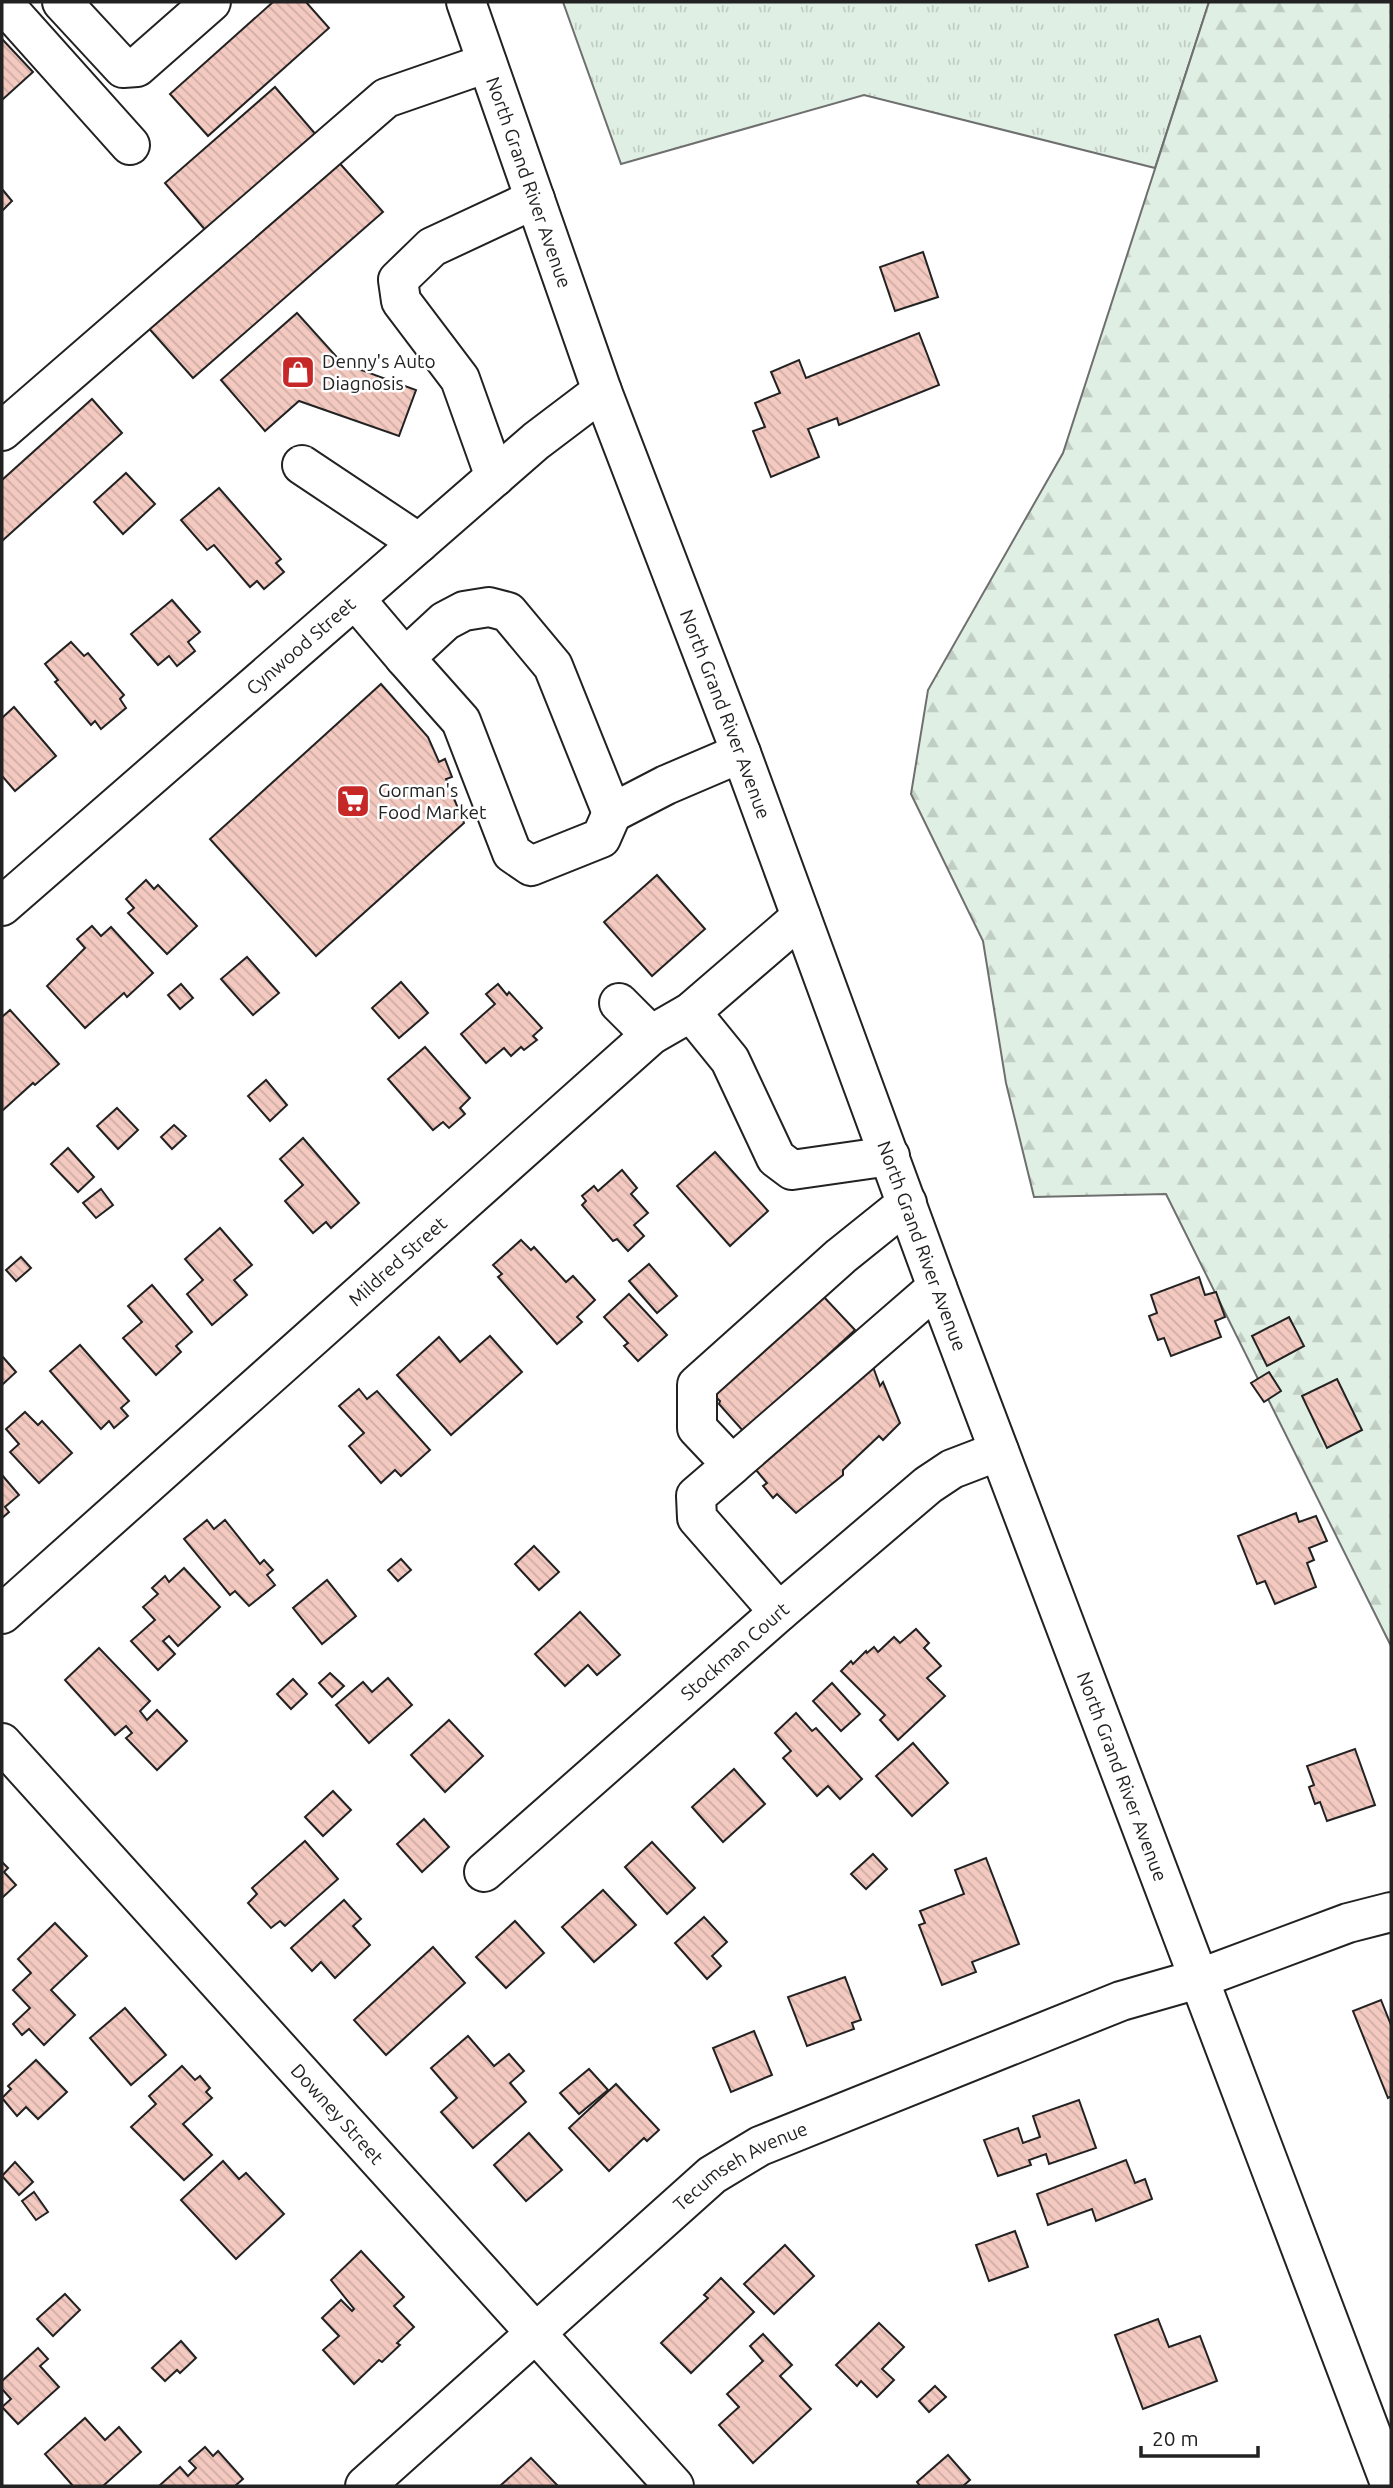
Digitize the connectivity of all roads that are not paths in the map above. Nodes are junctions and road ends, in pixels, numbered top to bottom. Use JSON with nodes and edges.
{"nodes":[{"id":1,"x":2,"y":2,"type":"edge"},
{"id":2,"x":62,"y":2,"type":"edge"},
{"id":3,"x":211,"y":2,"type":"edge"},
{"id":4,"x":466,"y":2,"type":"edge"},
{"id":5,"x":487,"y":63,"type":"junction"},
{"id":6,"x":130,"y":145,"type":"dead end"},
{"id":7,"x":535,"y":199,"type":"junction"},
{"id":8,"x":602,"y":391,"type":"junction"},
{"id":9,"x":2,"y":431,"type":"edge"},
{"id":10,"x":302,"y":465,"type":"dead end"},
{"id":11,"x":495,"y":477,"type":"junction"},
{"id":12,"x":419,"y":543,"type":"junction"},
{"id":13,"x":355,"y":598,"type":"junction"},
{"id":14,"x":405,"y":658,"type":"junction"},
{"id":15,"x":741,"y":753,"type":"junction"},
{"id":16,"x":612,"y":813,"type":"junction"},
{"id":17,"x":2,"y":906,"type":"edge"},
{"id":18,"x":801,"y":917,"type":"junction"},
{"id":19,"x":619,"y":1003,"type":"dead end"},
{"id":20,"x":691,"y":1012,"type":"junction"},
{"id":21,"x":651,"y":1035,"type":"junction"},
{"id":22,"x":890,"y":1156,"type":"junction"},
{"id":23,"x":907,"y":1203,"type":"junction"},
{"id":24,"x":937,"y":1287,"type":"junction"},
{"id":25,"x":999,"y":1451,"type":"junction"},
{"id":26,"x":732,"y":1465,"type":"junction"},
{"id":27,"x":779,"y":1612,"type":"junction"},
{"id":28,"x":2,"y":1614,"type":"edge"},
{"id":29,"x":2,"y":1742,"type":"edge"},
{"id":30,"x":484,"y":1872,"type":"dead end"},
{"id":31,"x":1391,"y":1912,"type":"edge"},
{"id":32,"x":1198,"y":1979,"type":"junction"},
{"id":33,"x":536,"y":2333,"type":"junction"},
{"id":34,"x":365,"y":2486,"type":"edge"},
{"id":35,"x":674,"y":2486,"type":"edge"},
{"id":36,"x":1391,"y":2486,"type":"edge"}],
"edges":[{"from":1,"to":6,"type":"street"},
{"from":2,"to":3,"type":"street"},
{"from":4,"to":5,"type":"street","name":"North Grand River Avenue"},
{"from":5,"to":7,"type":"street","name":"North Grand River Avenue"},
{"from":5,"to":9,"type":"street"},
{"from":7,"to":8,"type":"street","name":"North Grand River Avenue"},
{"from":7,"to":11,"type":"street"},
{"from":8,"to":11,"type":"street","name":"Cynwood Street"},
{"from":8,"to":15,"type":"street","name":"North Grand River Avenue"},
{"from":10,"to":12,"type":"street"},
{"from":11,"to":12,"type":"street","name":"Cynwood Street"},
{"from":12,"to":13,"type":"street","name":"Cynwood Street"},
{"from":13,"to":14,"type":"street"},
{"from":13,"to":17,"type":"street","name":"Cynwood Street"},
{"from":14,"to":16,"type":"street"},
{"from":14,"to":16,"type":"street"},
{"from":15,"to":16,"type":"street"},
{"from":15,"to":18,"type":"street","name":"North Grand River Avenue"},
{"from":18,"to":20,"type":"street","name":"Mildred Street"},
{"from":18,"to":22,"type":"street","name":"North Grand River Avenue"},
{"from":19,"to":21,"type":"street"},
{"from":20,"to":21,"type":"street","name":"Mildred Street"},
{"from":20,"to":22,"type":"street"},
{"from":21,"to":28,"type":"street","name":"Mildred Street"},
{"from":22,"to":23,"type":"street","name":"North Grand River Avenue"},
{"from":23,"to":24,"type":"street","name":"North Grand River Avenue"},
{"from":23,"to":26,"type":"street"},
{"from":24,"to":25,"type":"street","name":"North Grand River Avenue"},
{"from":24,"to":26,"type":"street"},
{"from":25,"to":27,"type":"street","name":"Stockman Court"},
{"from":25,"to":32,"type":"street","name":"North Grand River Avenue"},
{"from":26,"to":27,"type":"street"},
{"from":27,"to":30,"type":"street","name":"Stockman Court"},
{"from":29,"to":33,"type":"street","name":"Downey Street"},
{"from":31,"to":32,"type":"street","name":"Tecumseh Avenue"},
{"from":32,"to":33,"type":"street","name":"Tecumseh Avenue"},
{"from":32,"to":36,"type":"street","name":"North Grand River Avenue"},
{"from":33,"to":34,"type":"street","name":"Tecumseh Avenue"},
{"from":33,"to":35,"type":"street","name":"Downey Street"}]}
